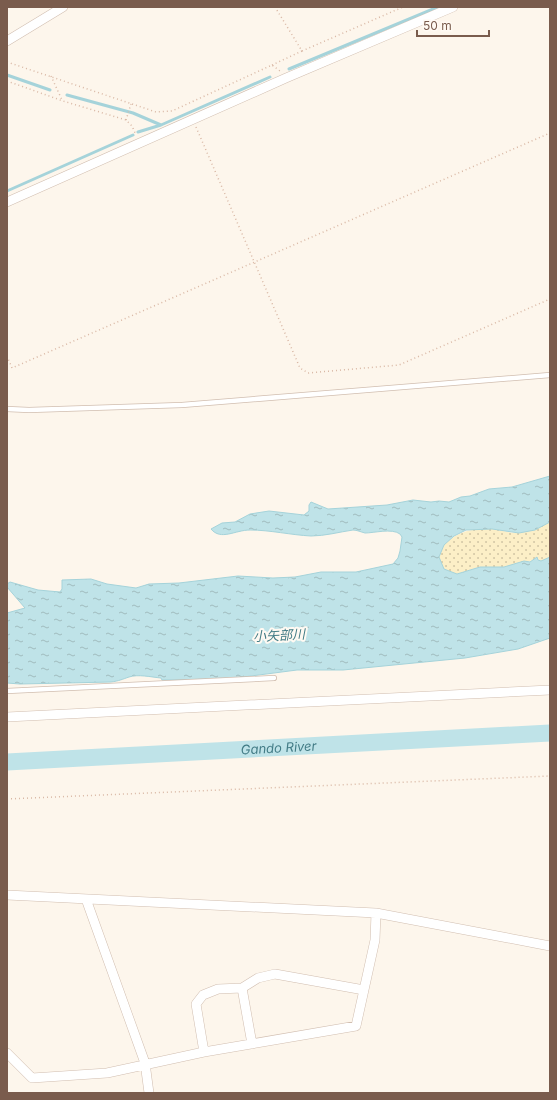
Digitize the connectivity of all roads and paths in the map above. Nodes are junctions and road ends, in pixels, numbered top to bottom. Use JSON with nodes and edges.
{"nodes":[{"id":1,"x":63,"y":7,"type":"edge"},
{"id":2,"x":275,"y":7,"type":"edge"},
{"id":3,"x":403,"y":7,"type":"edge"},
{"id":4,"x":453,"y":7,"type":"edge"},
{"id":5,"x":7,"y":41,"type":"edge"},
{"id":6,"x":302,"y":51,"type":"junction"},
{"id":7,"x":7,"y":62,"type":"edge"},
{"id":8,"x":272,"y":64,"type":"junction"},
{"id":9,"x":51,"y":76,"type":"junction"},
{"id":10,"x":286,"y":78,"type":"junction"},
{"id":11,"x":7,"y":82,"type":"edge"},
{"id":12,"x":62,"y":100,"type":"junction"},
{"id":13,"x":131,"y":104,"type":"junction"},
{"id":14,"x":126,"y":120,"type":"junction"},
{"id":15,"x":192,"y":120,"type":"junction"},
{"id":16,"x":550,"y":134,"type":"edge"},
{"id":17,"x":139,"y":143,"type":"junction"},
{"id":18,"x":7,"y":202,"type":"edge"},
{"id":19,"x":255,"y":263,"type":"junction"},
{"id":20,"x":550,"y":299,"type":"edge"},
{"id":21,"x":7,"y":356,"type":"edge"},
{"id":22,"x":550,"y":375,"type":"edge"},
{"id":23,"x":7,"y":409,"type":"edge"},
{"id":24,"x":274,"y":678,"type":"dead end"},
{"id":25,"x":550,"y":690,"type":"edge"},
{"id":26,"x":7,"y":691,"type":"edge"},
{"id":27,"x":7,"y":717,"type":"edge"},
{"id":28,"x":550,"y":776,"type":"edge"},
{"id":29,"x":7,"y":800,"type":"edge"},
{"id":30,"x":7,"y":895,"type":"edge"},
{"id":31,"x":86,"y":899,"type":"junction"},
{"id":32,"x":376,"y":913,"type":"junction"},
{"id":33,"x":550,"y":946,"type":"edge"},
{"id":34,"x":242,"y":988,"type":"junction"},
{"id":35,"x":364,"y":990,"type":"junction"},
{"id":36,"x":252,"y":1044,"type":"junction"},
{"id":37,"x":204,"y":1052,"type":"junction"},
{"id":38,"x":7,"y":1053,"type":"edge"},
{"id":39,"x":145,"y":1063,"type":"junction"},
{"id":40,"x":149,"y":1093,"type":"edge"}],
"edges":[{"from":1,"to":5,"type":"street"},
{"from":2,"to":6,"type":"path"},
{"from":3,"to":6,"type":"path"},
{"from":4,"to":10,"type":"street"},
{"from":6,"to":8,"type":"path"},
{"from":7,"to":9,"type":"path"},
{"from":8,"to":10,"type":"path"},
{"from":8,"to":13,"type":"path"},
{"from":9,"to":12,"type":"path"},
{"from":9,"to":13,"type":"path"},
{"from":10,"to":15,"type":"street"},
{"from":11,"to":12,"type":"path"},
{"from":12,"to":14,"type":"path"},
{"from":13,"to":14,"type":"path"},
{"from":14,"to":17,"type":"path"},
{"from":15,"to":17,"type":"street"},
{"from":15,"to":19,"type":"path"},
{"from":16,"to":19,"type":"path"},
{"from":17,"to":18,"type":"street"},
{"from":19,"to":20,"type":"path"},
{"from":19,"to":21,"type":"path"},
{"from":22,"to":23,"type":"lane"},
{"from":24,"to":26,"type":"lane"},
{"from":25,"to":27,"type":"street"},
{"from":28,"to":29,"type":"path"},
{"from":30,"to":31,"type":"street"},
{"from":31,"to":32,"type":"street"},
{"from":31,"to":39,"type":"street"},
{"from":32,"to":33,"type":"street"},
{"from":32,"to":35,"type":"street"},
{"from":34,"to":35,"type":"street"},
{"from":34,"to":36,"type":"street"},
{"from":34,"to":37,"type":"street"},
{"from":35,"to":36,"type":"street"},
{"from":36,"to":37,"type":"street"},
{"from":37,"to":39,"type":"street"},
{"from":38,"to":39,"type":"street"},
{"from":39,"to":40,"type":"street"}]}
